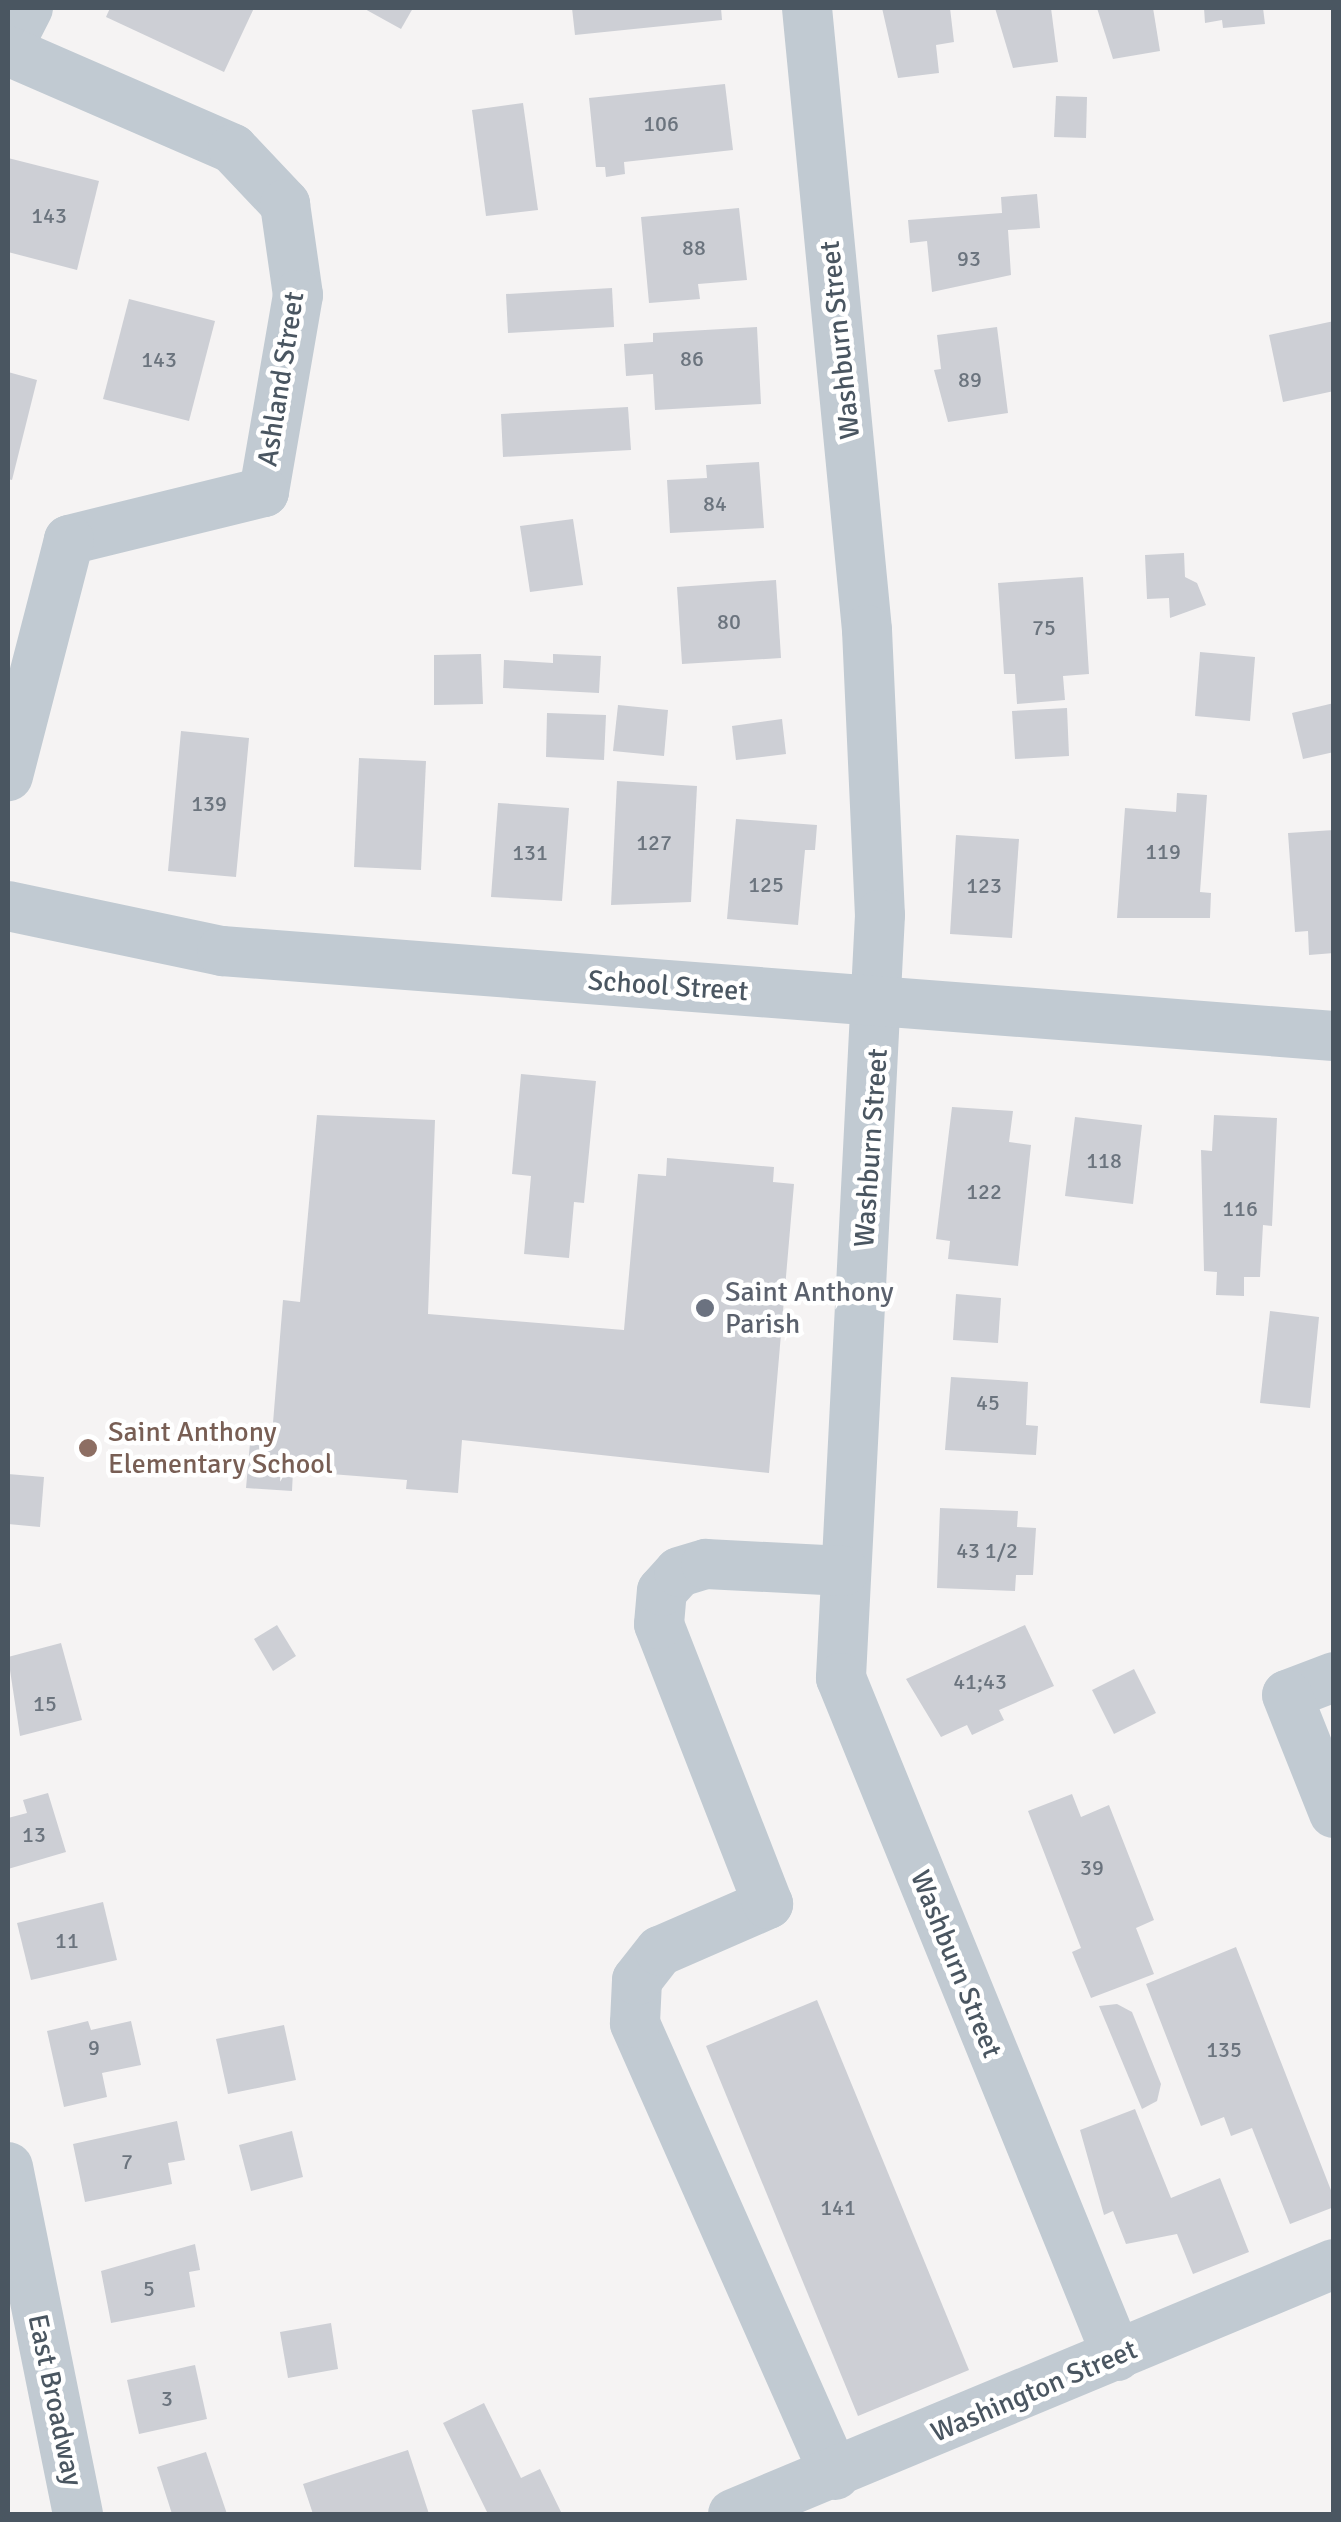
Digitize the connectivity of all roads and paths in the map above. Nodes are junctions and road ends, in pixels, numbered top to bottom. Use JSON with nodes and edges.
{"nodes":[{"id":1,"x":28,"y":8,"type":"edge"},
{"id":2,"x":807,"y":8,"type":"edge"},
{"id":3,"x":8,"y":49,"type":"edge"},
{"id":4,"x":8,"y":776,"type":"edge"},
{"id":5,"x":8,"y":906,"type":"edge"},
{"id":6,"x":881,"y":1002,"type":"junction"},
{"id":7,"x":1334,"y":1036,"type":"edge"},
{"id":8,"x":844,"y":1570,"type":"junction"},
{"id":9,"x":1334,"y":1677,"type":"edge"},
{"id":10,"x":1334,"y":1813,"type":"edge"},
{"id":11,"x":8,"y":2167,"type":"edge"},
{"id":12,"x":1334,"y":2264,"type":"edge"},
{"id":13,"x":1118,"y":2356,"type":"junction"},
{"id":14,"x":834,"y":2474,"type":"junction"},
{"id":15,"x":78,"y":2514,"type":"edge"},
{"id":16,"x":733,"y":2514,"type":"edge"}],
"edges":[{"from":1,"to":3,"type":"street","name":"Ashland Street"},
{"from":2,"to":6,"type":"street","name":"Washburn Street"},
{"from":3,"to":4,"type":"street","name":"Ashland Street"},
{"from":5,"to":6,"type":"street","name":"School Street"},
{"from":6,"to":7,"type":"street","name":"School Street"},
{"from":6,"to":8,"type":"street","name":"Washburn Street"},
{"from":8,"to":13,"type":"street","name":"Washburn Street"},
{"from":8,"to":14,"type":"street"},
{"from":9,"to":10,"type":"street"},
{"from":11,"to":15,"type":"street","name":"East Broadway"},
{"from":12,"to":13,"type":"street","name":"Washington Street"},
{"from":13,"to":14,"type":"street","name":"Washington Street"},
{"from":14,"to":16,"type":"street","name":"Washington Street"}]}
